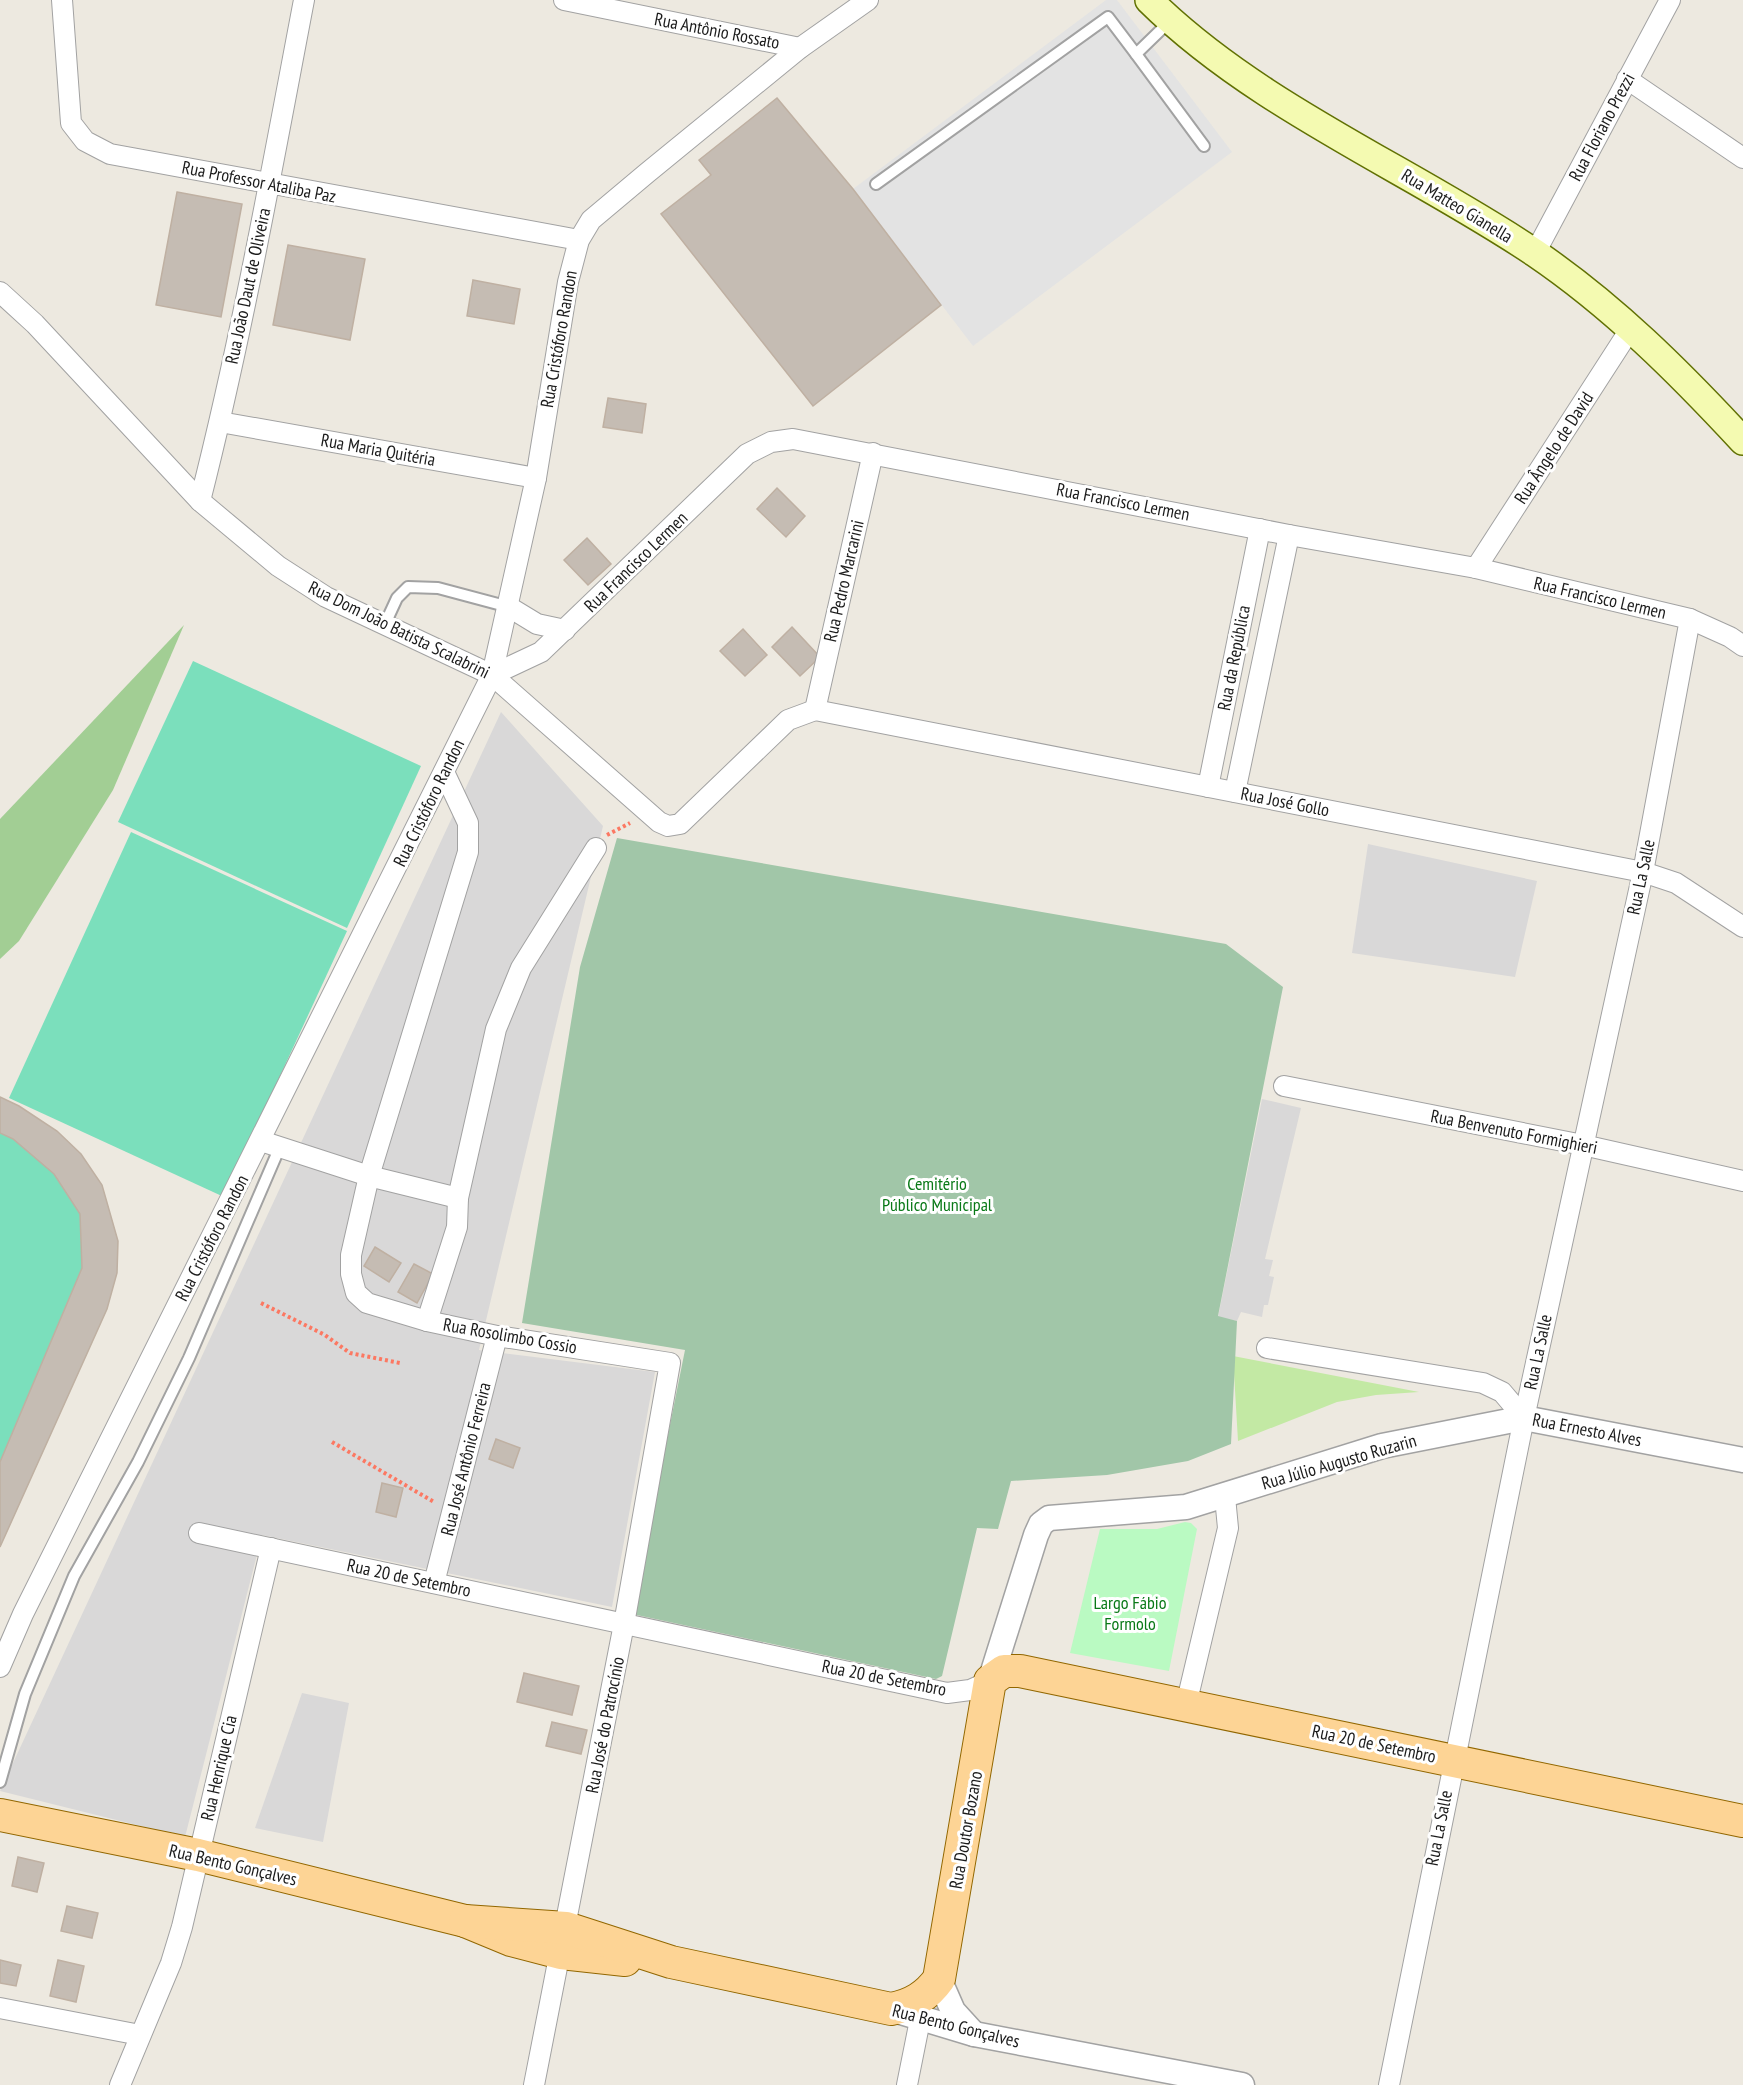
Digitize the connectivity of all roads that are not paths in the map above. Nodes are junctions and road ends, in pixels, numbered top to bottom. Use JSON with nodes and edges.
{"nodes":[{"id":1,"x":62,"y":0,"type":"edge"},
{"id":2,"x":304,"y":0,"type":"edge"},
{"id":3,"x":564,"y":0,"type":"edge"},
{"id":4,"x":868,"y":0,"type":"edge"},
{"id":5,"x":1149,"y":0,"type":"edge"},
{"id":6,"x":1670,"y":0,"type":"edge"},
{"id":7,"x":1170,"y":21,"type":"junction"},
{"id":8,"x":800,"y":48,"type":"junction"},
{"id":9,"x":1136,"y":54,"type":"junction"},
{"id":10,"x":1627,"y":79,"type":"junction"},
{"id":11,"x":1204,"y":146,"type":"dead end"},
{"id":12,"x":1743,"y":158,"type":"edge"},
{"id":13,"x":269,"y":184,"type":"junction"},
{"id":14,"x":876,"y":184,"type":"dead end"},
{"id":15,"x":579,"y":240,"type":"junction"},
{"id":16,"x":1535,"y":253,"type":"junction"},
{"id":17,"x":0,"y":292,"type":"edge"},
{"id":18,"x":1631,"y":328,"type":"junction"},
{"id":19,"x":220,"y":422,"type":"junction"},
{"id":20,"x":1743,"y":441,"type":"edge"},
{"id":21,"x":873,"y":453,"type":"junction"},
{"id":22,"x":536,"y":478,"type":"junction"},
{"id":23,"x":200,"y":501,"type":"junction"},
{"id":24,"x":1260,"y":529,"type":"junction"},
{"id":25,"x":1289,"y":535,"type":"junction"},
{"id":26,"x":1476,"y":568,"type":"junction"},
{"id":27,"x":509,"y":607,"type":"junction"},
{"id":28,"x":1690,"y":620,"type":"junction"},
{"id":29,"x":385,"y":624,"type":"junction"},
{"id":30,"x":565,"y":630,"type":"junction"},
{"id":31,"x":1743,"y":646,"type":"edge"},
{"id":32,"x":492,"y":675,"type":"junction"},
{"id":33,"x":815,"y":710,"type":"junction"},
{"id":34,"x":444,"y":772,"type":"junction"},
{"id":35,"x":1208,"y":787,"type":"junction"},
{"id":36,"x":1235,"y":792,"type":"junction"},
{"id":37,"x":596,"y":848,"type":"road end"},
{"id":38,"x":1643,"y":872,"type":"junction"},
{"id":39,"x":1743,"y":927,"type":"edge"},
{"id":40,"x":1284,"y":1086,"type":"dead end"},
{"id":41,"x":261,"y":1141,"type":"junction"},
{"id":42,"x":1583,"y":1145,"type":"junction"},
{"id":43,"x":279,"y":1149,"type":"junction"},
{"id":44,"x":369,"y":1176,"type":"junction"},
{"id":45,"x":1743,"y":1181,"type":"edge"},
{"id":46,"x":458,"y":1198,"type":"junction"},
{"id":47,"x":427,"y":1321,"type":"junction"},
{"id":48,"x":496,"y":1336,"type":"junction"},
{"id":49,"x":1267,"y":1348,"type":"dead end"},
{"id":50,"x":670,"y":1363,"type":"joint"},
{"id":51,"x":1524,"y":1418,"type":"junction"},
{"id":52,"x":1743,"y":1460,"type":"edge"},
{"id":53,"x":1225,"y":1497,"type":"junction"},
{"id":54,"x":199,"y":1533,"type":"dead end"},
{"id":55,"x":271,"y":1548,"type":"junction"},
{"id":56,"x":434,"y":1583,"type":"junction"},
{"id":57,"x":624,"y":1624,"type":"junction"},
{"id":58,"x":0,"y":1667,"type":"edge"},
{"id":59,"x":990,"y":1681,"type":"junction"},
{"id":60,"x":1186,"y":1705,"type":"junction"},
{"id":61,"x":1453,"y":1761,"type":"junction"},
{"id":62,"x":0,"y":1782,"type":"edge"},
{"id":63,"x":0,"y":1815,"type":"edge"},
{"id":64,"x":1743,"y":1821,"type":"edge"},
{"id":65,"x":198,"y":1855,"type":"junction"},
{"id":66,"x":564,"y":1940,"type":"junction"},
{"id":67,"x":939,"y":1979,"type":"junction"},
{"id":68,"x":0,"y":2008,"type":"edge"},
{"id":69,"x":891,"y":2009,"type":"junction"},
{"id":70,"x":920,"y":2020,"type":"junction"},
{"id":71,"x":974,"y":2034,"type":"junction"},
{"id":72,"x":140,"y":2035,"type":"junction"},
{"id":73,"x":120,"y":2085,"type":"edge"},
{"id":74,"x":534,"y":2085,"type":"edge"},
{"id":75,"x":907,"y":2085,"type":"edge"},
{"id":76,"x":1242,"y":2085,"type":"edge"},
{"id":77,"x":1389,"y":2085,"type":"edge"}],
"edges":[{"from":1,"to":13,"type":"street","name":"Rua Professor Ataliba Paz"},
{"from":2,"to":13,"type":"street","name":"Rua João Daut de Oliveira"},
{"from":3,"to":8,"type":"street","name":"Rua Antônio Rossato"},
{"from":4,"to":8,"type":"street","name":"Rua Cristóforo Randon"},
{"from":5,"to":7,"type":"main road","name":"Rua Matteo Gianella"},
{"from":6,"to":10,"type":"street","name":"Rua Floriano Prezzi"},
{"from":7,"to":9,"type":"lane"},
{"from":7,"to":16,"type":"main road","name":"Rua Matteo Gianella"},
{"from":8,"to":15,"type":"street","name":"Rua Cristóforo Randon"},
{"from":9,"to":11,"type":"lane"},
{"from":9,"to":14,"type":"lane"},
{"from":10,"to":12,"type":"street"},
{"from":10,"to":16,"type":"street","name":"Rua Floriano Prezzi"},
{"from":13,"to":15,"type":"street","name":"Rua Professor Ataliba Paz"},
{"from":13,"to":19,"type":"street","name":"Rua João Daut de Oliveira"},
{"from":15,"to":22,"type":"street","name":"Rua Cristóforo Randon"},
{"from":16,"to":18,"type":"main road","name":"Rua Matteo Gianella"},
{"from":17,"to":23,"type":"street","name":"Rua Dom João Batista Scalabrini"},
{"from":18,"to":20,"type":"main road","name":"Rua Matteo Gianella"},
{"from":18,"to":26,"type":"street","name":"Rua Ângelo de David"},
{"from":19,"to":22,"type":"street","name":"Rua Maria Quitéria"},
{"from":19,"to":23,"type":"street","name":"Rua João Daut de Oliveira"},
{"from":21,"to":24,"type":"street","name":"Rua Francisco Lermen"},
{"from":21,"to":30,"type":"street","name":"Rua Francisco Lermen"},
{"from":21,"to":33,"type":"street","name":"Rua Pedro Marcarini"},
{"from":22,"to":27,"type":"street","name":"Rua Cristóforo Randon"},
{"from":23,"to":29,"type":"street","name":"Rua Dom João Batista Scalabrini"},
{"from":24,"to":25,"type":"street","name":"Rua Francisco Lermen"},
{"from":24,"to":35,"type":"street","name":"Rua da República"},
{"from":25,"to":26,"type":"street","name":"Rua Francisco Lermen"},
{"from":25,"to":36,"type":"street","name":"Rua da República"},
{"from":26,"to":28,"type":"street","name":"Rua Francisco Lermen"},
{"from":27,"to":29,"type":"lane"},
{"from":27,"to":30,"type":"street"},
{"from":27,"to":32,"type":"street","name":"Rua Cristóforo Randon"},
{"from":28,"to":31,"type":"street","name":"Rua Francisco Lermen"},
{"from":28,"to":38,"type":"street","name":"Rua La Salle"},
{"from":29,"to":32,"type":"street","name":"Rua Dom João Batista Scalabrini"},
{"from":30,"to":32,"type":"street","name":"Rua Francisco Lermen"},
{"from":32,"to":33,"type":"street","name":"Rua Dom João Batista Scalabrini"},
{"from":32,"to":34,"type":"street","name":"Rua Cristóforo Randon"},
{"from":33,"to":35,"type":"street","name":"Rua José Gollo"},
{"from":34,"to":41,"type":"street","name":"Rua Cristóforo Randon"},
{"from":34,"to":44,"type":"street"},
{"from":35,"to":36,"type":"street","name":"Rua José Gollo"},
{"from":36,"to":38,"type":"street","name":"Rua José Gollo"},
{"from":37,"to":46,"type":"street"},
{"from":38,"to":39,"type":"street","name":"Rua José Gollo"},
{"from":38,"to":42,"type":"street","name":"Rua La Salle"},
{"from":40,"to":42,"type":"street","name":"Rua Benvenuto Formighieri"},
{"from":41,"to":43,"type":"street"},
{"from":41,"to":58,"type":"street","name":"Rua Cristóforo Randon"},
{"from":42,"to":45,"type":"street","name":"Rua Benvenuto Formighieri"},
{"from":42,"to":51,"type":"street","name":"Rua La Salle"},
{"from":43,"to":44,"type":"street"},
{"from":43,"to":62,"type":"lane"},
{"from":44,"to":46,"type":"street"},
{"from":44,"to":47,"type":"street","name":"Rua Rosolimbo Cossio"},
{"from":46,"to":47,"type":"street"},
{"from":47,"to":48,"type":"street","name":"Rua Rosolimbo Cossio"},
{"from":48,"to":50,"type":"street","name":"Rua Rosolimbo Cossio"},
{"from":48,"to":56,"type":"street","name":"Rua José Antônio Ferreira"},
{"from":49,"to":51,"type":"street","name":"Rua Ernesto Alves"},
{"from":50,"to":57,"type":"street","name":"Rua José do Patrocínio"},
{"from":51,"to":52,"type":"street","name":"Rua Ernesto Alves"},
{"from":51,"to":53,"type":"street","name":"Rua Júlio Augusto Ruzarin"},
{"from":51,"to":61,"type":"street","name":"Rua La Salle"},
{"from":53,"to":59,"type":"street"},
{"from":53,"to":60,"type":"street"},
{"from":54,"to":55,"type":"street","name":"Rua 20 de Setembro"},
{"from":55,"to":56,"type":"street","name":"Rua 20 de Setembro"},
{"from":55,"to":65,"type":"street","name":"Rua Henrique Cia"},
{"from":56,"to":57,"type":"street","name":"Rua 20 de Setembro"},
{"from":57,"to":59,"type":"street","name":"Rua 20 de Setembro"},
{"from":57,"to":66,"type":"street","name":"Rua José do Patrocínio"},
{"from":59,"to":60,"type":"main road","name":"Rua 20 de Setembro"},
{"from":59,"to":67,"type":"main road","name":"Rua Doutor Bozano"},
{"from":60,"to":61,"type":"main road","name":"Rua 20 de Setembro"},
{"from":61,"to":64,"type":"main road","name":"Rua 20 de Setembro"},
{"from":61,"to":77,"type":"street","name":"Rua La Salle"},
{"from":63,"to":65,"type":"main road","name":"Rua Bento Gonçalves"},
{"from":65,"to":66,"type":"main road","name":"Rua Bento Gonçalves"},
{"from":65,"to":72,"type":"street","name":"Rua Henrique Cia"},
{"from":66,"to":69,"type":"main road","name":"Rua Bento Gonçalves"},
{"from":66,"to":74,"type":"street","name":"Rua José do Patrocínio"},
{"from":67,"to":69,"type":"main road"},
{"from":67,"to":71,"type":"street"},
{"from":68,"to":72,"type":"street"},
{"from":69,"to":70,"type":"street","name":"Rua Bento Gonçalves"},
{"from":70,"to":71,"type":"street","name":"Rua Bento Gonçalves"},
{"from":70,"to":75,"type":"street"},
{"from":71,"to":76,"type":"street","name":"Rua Bento Gonçalves"},
{"from":72,"to":73,"type":"street","name":"Rua Henrique Cia"}]}
